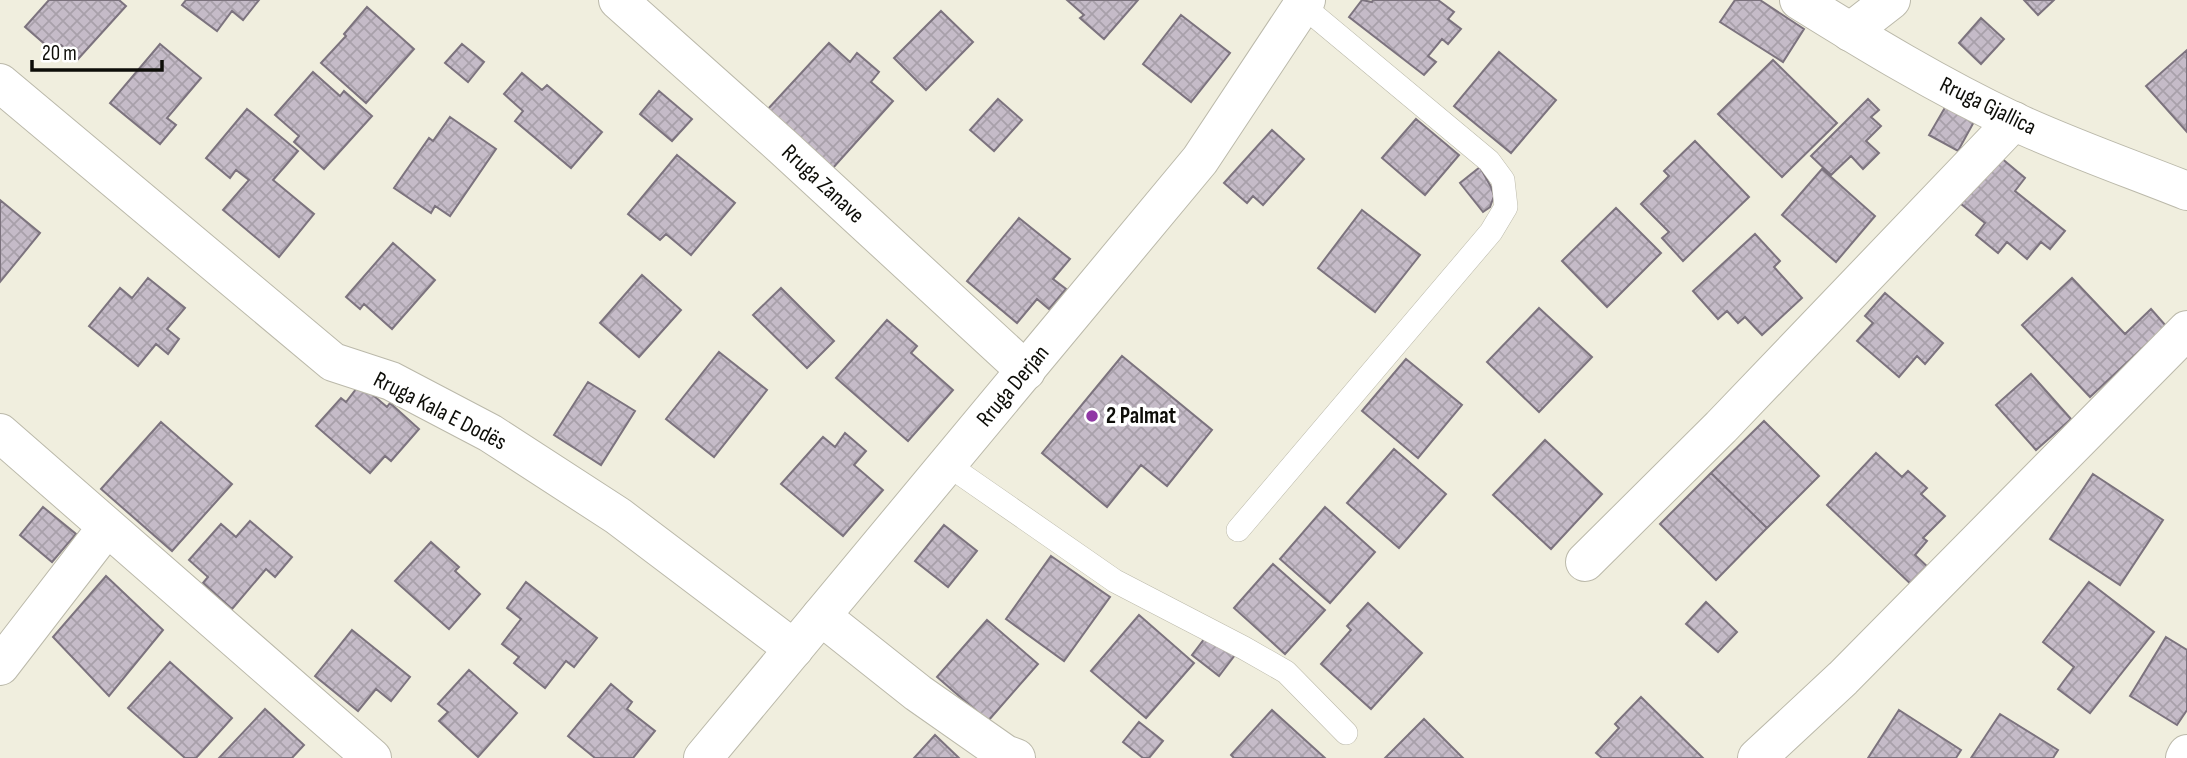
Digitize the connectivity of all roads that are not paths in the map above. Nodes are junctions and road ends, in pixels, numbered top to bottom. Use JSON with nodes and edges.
{"nodes":[{"id":1,"x":618,"y":0,"type":"edge"},
{"id":2,"x":1799,"y":0,"type":"edge"},
{"id":3,"x":1891,"y":0,"type":"edge"},
{"id":4,"x":1305,"y":3,"type":"edge"},
{"id":5,"x":1850,"y":32,"type":"junction"},
{"id":6,"x":0,"y":83,"type":"edge"},
{"id":7,"x":2014,"y":121,"type":"junction"},
{"id":8,"x":2187,"y":191,"type":"edge"},
{"id":9,"x":2187,"y":330,"type":"edge"},
{"id":10,"x":1026,"y":371,"type":"junction"},
{"id":11,"x":0,"y":433,"type":"edge"},
{"id":12,"x":948,"y":465,"type":"junction"},
{"id":13,"x":107,"y":527,"type":"junction"},
{"id":14,"x":1238,"y":530,"type":"dead end"},
{"id":15,"x":1585,"y":562,"type":"dead end"},
{"id":16,"x":821,"y":615,"type":"junction"},
{"id":17,"x":794,"y":649,"type":"junction"},
{"id":18,"x":0,"y":666,"type":"edge"},
{"id":19,"x":1346,"y":733,"type":"dead end"},
{"id":20,"x":372,"y":758,"type":"edge"},
{"id":21,"x":703,"y":758,"type":"edge"},
{"id":22,"x":1016,"y":758,"type":"edge"},
{"id":23,"x":1757,"y":758,"type":"edge"}],
"edges":[{"from":1,"to":10,"type":"street","name":"Rruga Zanave"},
{"from":2,"to":5,"type":"street","name":"Rruga Gjallica"},
{"from":3,"to":5,"type":"street"},
{"from":4,"to":10,"type":"street","name":"Rruga Derjan"},
{"from":4,"to":14,"type":"lane"},
{"from":5,"to":7,"type":"street","name":"Rruga Gjallica"},
{"from":6,"to":17,"type":"street","name":"Rruga Kala E Dodës"},
{"from":7,"to":8,"type":"street","name":"Rruga Gjallica"},
{"from":7,"to":15,"type":"street"},
{"from":9,"to":23,"type":"street"},
{"from":10,"to":12,"type":"street","name":"Rruga Derjan"},
{"from":11,"to":13,"type":"street"},
{"from":12,"to":16,"type":"street","name":"Rruga Derjan"},
{"from":12,"to":19,"type":"lane"},
{"from":13,"to":18,"type":"street"},
{"from":13,"to":20,"type":"street"},
{"from":16,"to":17,"type":"street","name":"Rruga Derjan"},
{"from":16,"to":22,"type":"street"},
{"from":17,"to":21,"type":"street","name":"Rruga Derjan"}]}
